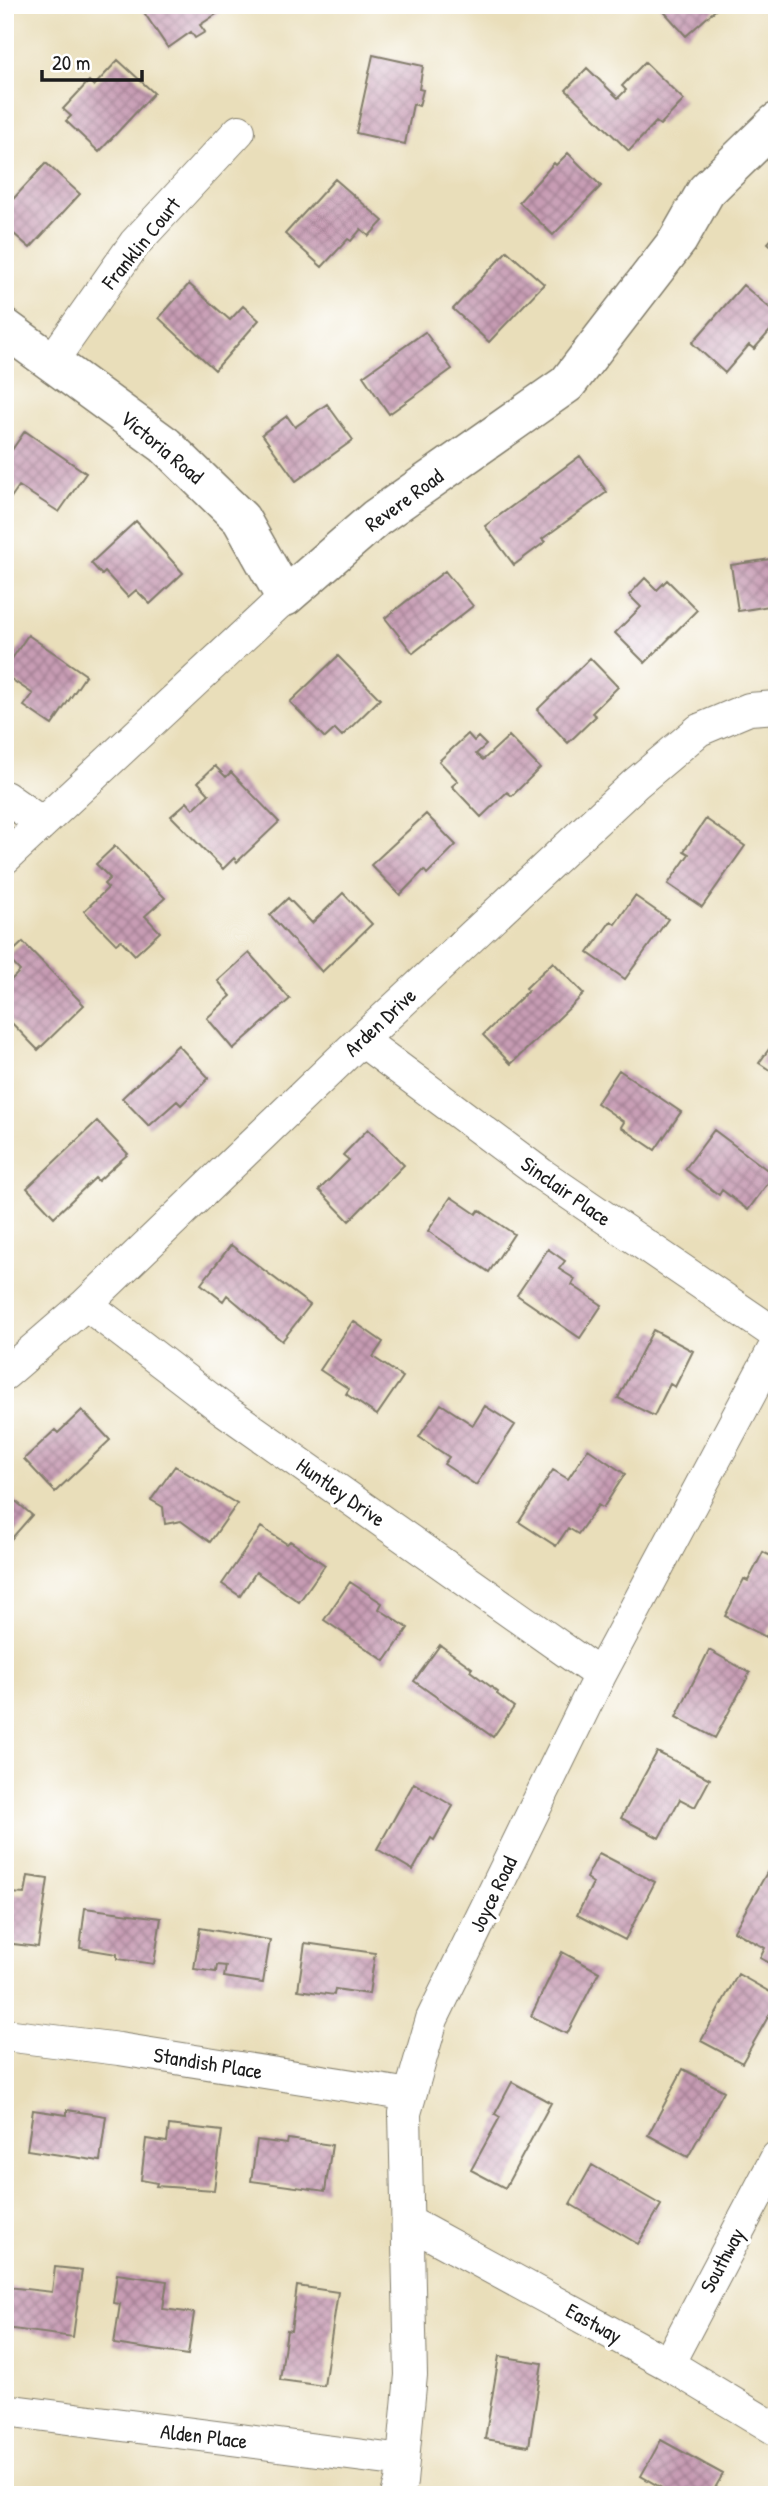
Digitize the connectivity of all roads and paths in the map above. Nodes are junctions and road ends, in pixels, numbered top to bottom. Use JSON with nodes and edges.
{"nodes":[{"id":1,"x":777,"y":122,"type":"edge"},
{"id":2,"x":239,"y":131,"type":"dead end"},
{"id":3,"x":5,"y":328,"type":"edge"},
{"id":4,"x":52,"y":362,"type":"junction"},
{"id":5,"x":285,"y":597,"type":"junction"},
{"id":6,"x":777,"y":707,"type":"edge"},
{"id":7,"x":5,"y":797,"type":"edge"},
{"id":8,"x":42,"y":823,"type":"junction"},
{"id":9,"x":5,"y":858,"type":"edge"},
{"id":10,"x":361,"y":1040,"type":"junction"},
{"id":11,"x":86,"y":1304,"type":"junction"},
{"id":12,"x":777,"y":1335,"type":"edge"},
{"id":13,"x":777,"y":1343,"type":"edge"},
{"id":14,"x":5,"y":1374,"type":"edge"},
{"id":15,"x":600,"y":1675,"type":"junction"},
{"id":16,"x":5,"y":2035,"type":"edge"},
{"id":17,"x":410,"y":2095,"type":"junction"},
{"id":18,"x":777,"y":2157,"type":"edge"},
{"id":19,"x":408,"y":2222,"type":"junction"},
{"id":20,"x":668,"y":2364,"type":"junction"},
{"id":21,"x":5,"y":2410,"type":"edge"},
{"id":22,"x":777,"y":2430,"type":"edge"},
{"id":23,"x":403,"y":2461,"type":"junction"},
{"id":24,"x":397,"y":2495,"type":"edge"}],
"edges":[{"from":1,"to":5,"type":"street","name":"Revere Road"},
{"from":2,"to":4,"type":"street","name":"Franklin Court"},
{"from":3,"to":4,"type":"street","name":"Victoria Road"},
{"from":4,"to":5,"type":"street","name":"Victoria Road"},
{"from":5,"to":8,"type":"street","name":"Revere Road"},
{"from":6,"to":10,"type":"street","name":"Arden Drive"},
{"from":7,"to":8,"type":"street"},
{"from":8,"to":9,"type":"street","name":"Revere Road"},
{"from":10,"to":11,"type":"street","name":"Arden Drive"},
{"from":10,"to":12,"type":"street","name":"Sinclair Place"},
{"from":11,"to":14,"type":"street","name":"Arden Drive"},
{"from":11,"to":15,"type":"street","name":"Huntley Drive"},
{"from":13,"to":15,"type":"street","name":"Joyce Road"},
{"from":15,"to":17,"type":"street","name":"Joyce Road"},
{"from":16,"to":17,"type":"street","name":"Standish Place"},
{"from":17,"to":19,"type":"street","name":"Joyce Road"},
{"from":18,"to":20,"type":"street","name":"Southway"},
{"from":19,"to":20,"type":"street","name":"Eastway"},
{"from":19,"to":23,"type":"street","name":"Joyce Road"},
{"from":20,"to":22,"type":"street","name":"Eastway"},
{"from":21,"to":23,"type":"street","name":"Alden Place"},
{"from":23,"to":24,"type":"street","name":"Joyce Road"}]}
